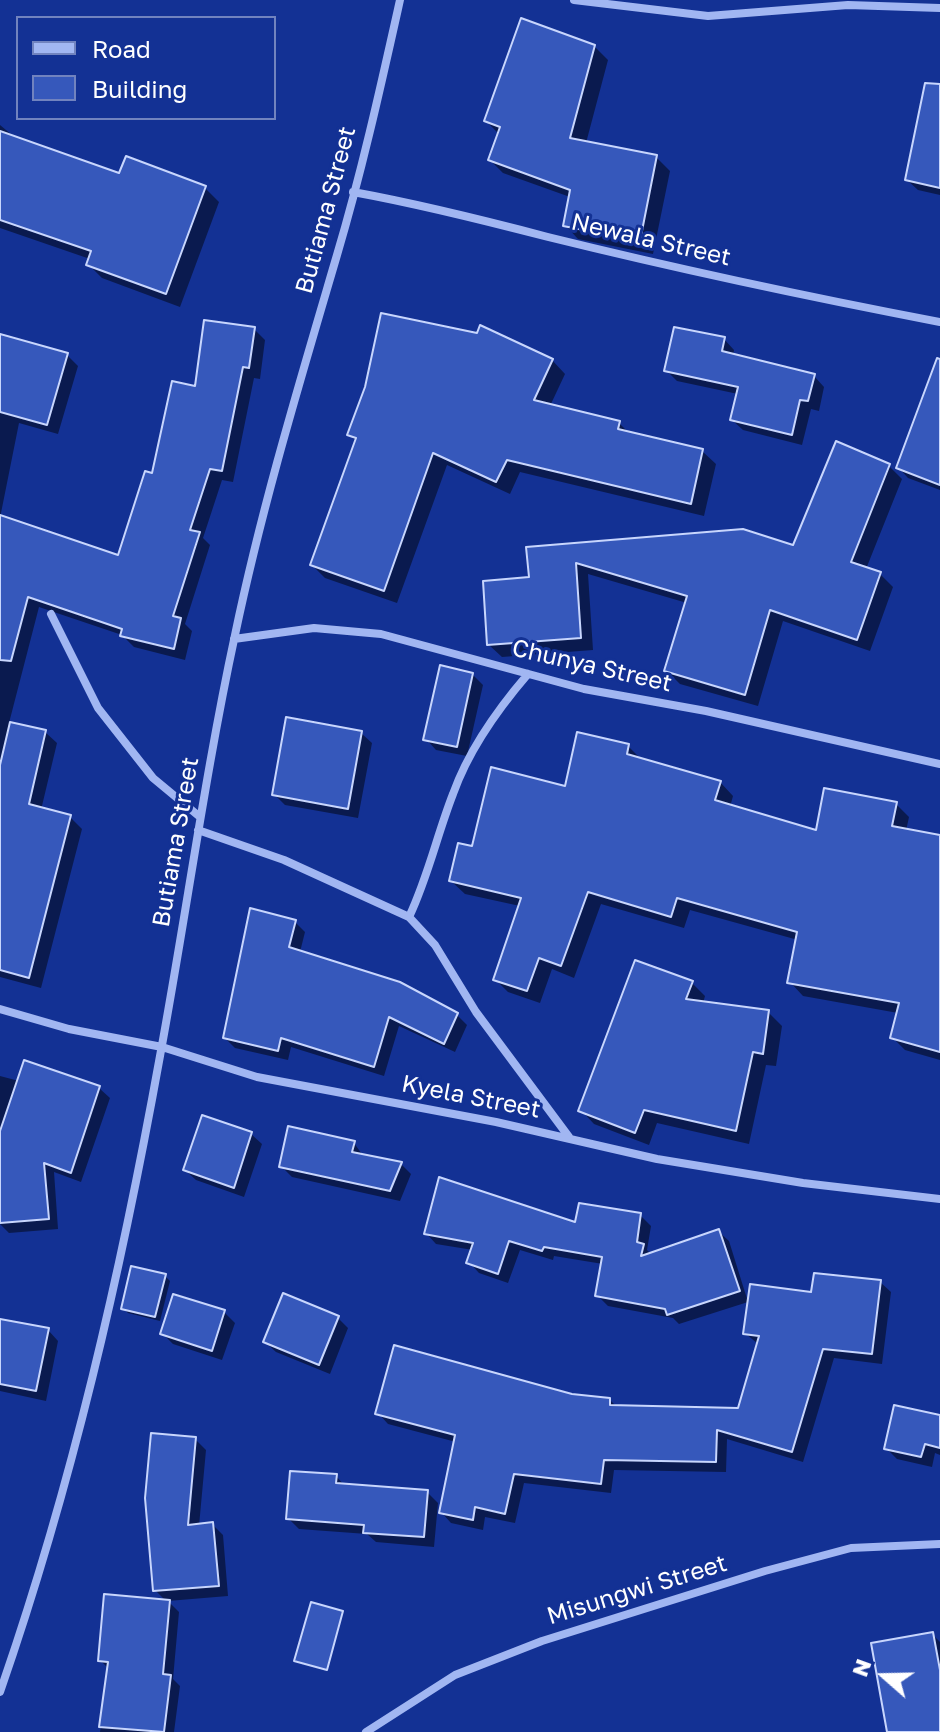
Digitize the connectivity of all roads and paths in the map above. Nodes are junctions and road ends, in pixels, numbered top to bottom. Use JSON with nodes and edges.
{"nodes":[{"id":1,"x":400,"y":0,"type":"edge"},
{"id":2,"x":574,"y":0,"type":"edge"},
{"id":3,"x":878,"y":3,"type":"edge"},
{"id":4,"x":940,"y":8,"type":"edge"},
{"id":5,"x":353,"y":192,"type":"junction"},
{"id":6,"x":940,"y":322,"type":"edge"},
{"id":7,"x":51,"y":614,"type":"dead end"},
{"id":8,"x":234,"y":639,"type":"junction"},
{"id":9,"x":528,"y":674,"type":"junction"},
{"id":10,"x":940,"y":764,"type":"edge"},
{"id":11,"x":200,"y":817,"type":"junction"},
{"id":12,"x":198,"y":830,"type":"junction"},
{"id":13,"x":409,"y":917,"type":"junction"},
{"id":14,"x":0,"y":1009,"type":"edge"},
{"id":15,"x":162,"y":1047,"type":"junction"},
{"id":16,"x":569,"y":1137,"type":"junction"},
{"id":17,"x":940,"y":1199,"type":"edge"},
{"id":18,"x":940,"y":1544,"type":"edge"},
{"id":19,"x":0,"y":1692,"type":"edge"},
{"id":20,"x":366,"y":1732,"type":"edge"}],
"edges":[{"from":1,"to":5,"type":"street","name":"Butiama Street"},
{"from":2,"to":3,"type":"street"},
{"from":3,"to":4,"type":"street"},
{"from":5,"to":6,"type":"street","name":"Newala Street"},
{"from":5,"to":8,"type":"street","name":"Butiama Street"},
{"from":7,"to":11,"type":"street"},
{"from":8,"to":9,"type":"street","name":"Chunya Street"},
{"from":8,"to":11,"type":"street","name":"Butiama Street"},
{"from":9,"to":10,"type":"street","name":"Chunya Street"},
{"from":9,"to":13,"type":"street"},
{"from":11,"to":12,"type":"street","name":"Butiama Street"},
{"from":12,"to":13,"type":"street"},
{"from":12,"to":15,"type":"street","name":"Butiama Street"},
{"from":13,"to":16,"type":"street"},
{"from":14,"to":15,"type":"street","name":"Kyela Street"},
{"from":15,"to":16,"type":"street","name":"Kyela Street"},
{"from":15,"to":19,"type":"street","name":"Butiama Street"},
{"from":16,"to":17,"type":"street","name":"Kyela Street"},
{"from":18,"to":20,"type":"street","name":"Misungwi Street"}]}
